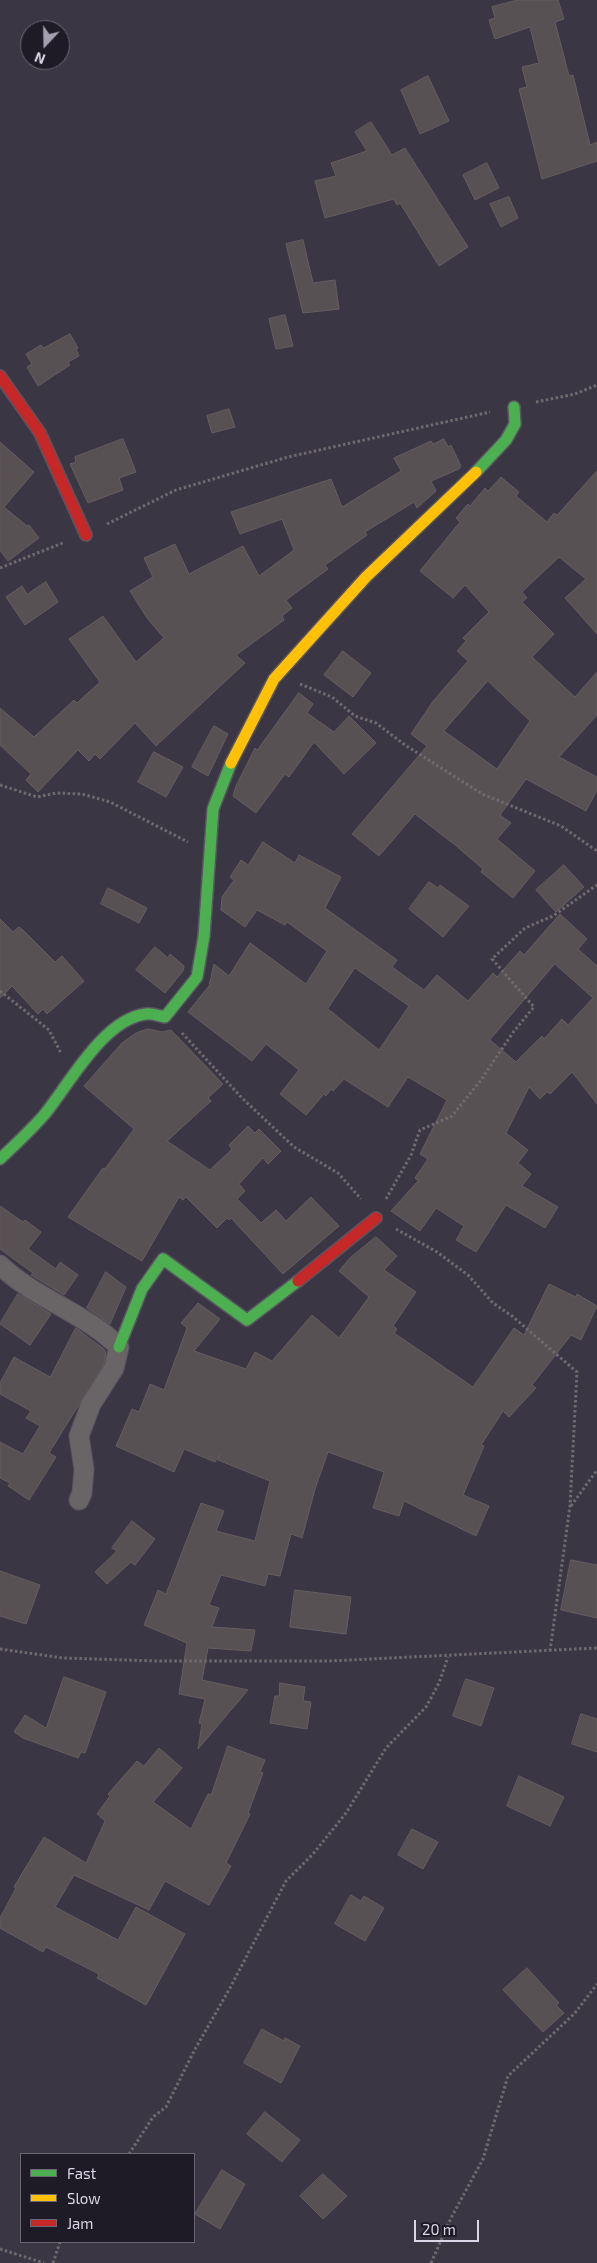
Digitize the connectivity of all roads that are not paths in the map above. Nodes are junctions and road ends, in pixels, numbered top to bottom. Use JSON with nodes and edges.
{"nodes":[{"id":1,"x":0,"y":376,"type":"edge"},
{"id":2,"x":514,"y":407,"type":"road end"},
{"id":3,"x":86,"y":534,"type":"road end"},
{"id":4,"x":0,"y":1159,"type":"edge"},
{"id":5,"x":376,"y":1218,"type":"road end"},
{"id":6,"x":0,"y":1265,"type":"edge"},
{"id":7,"x":120,"y":1347,"type":"junction"},
{"id":8,"x":79,"y":1500,"type":"dead end"}],
"edges":[{"from":1,"to":3,"type":"street"},
{"from":2,"to":4,"type":"street"},
{"from":5,"to":7,"type":"street"},
{"from":6,"to":7,"type":"street"},
{"from":7,"to":8,"type":"street"}]}
